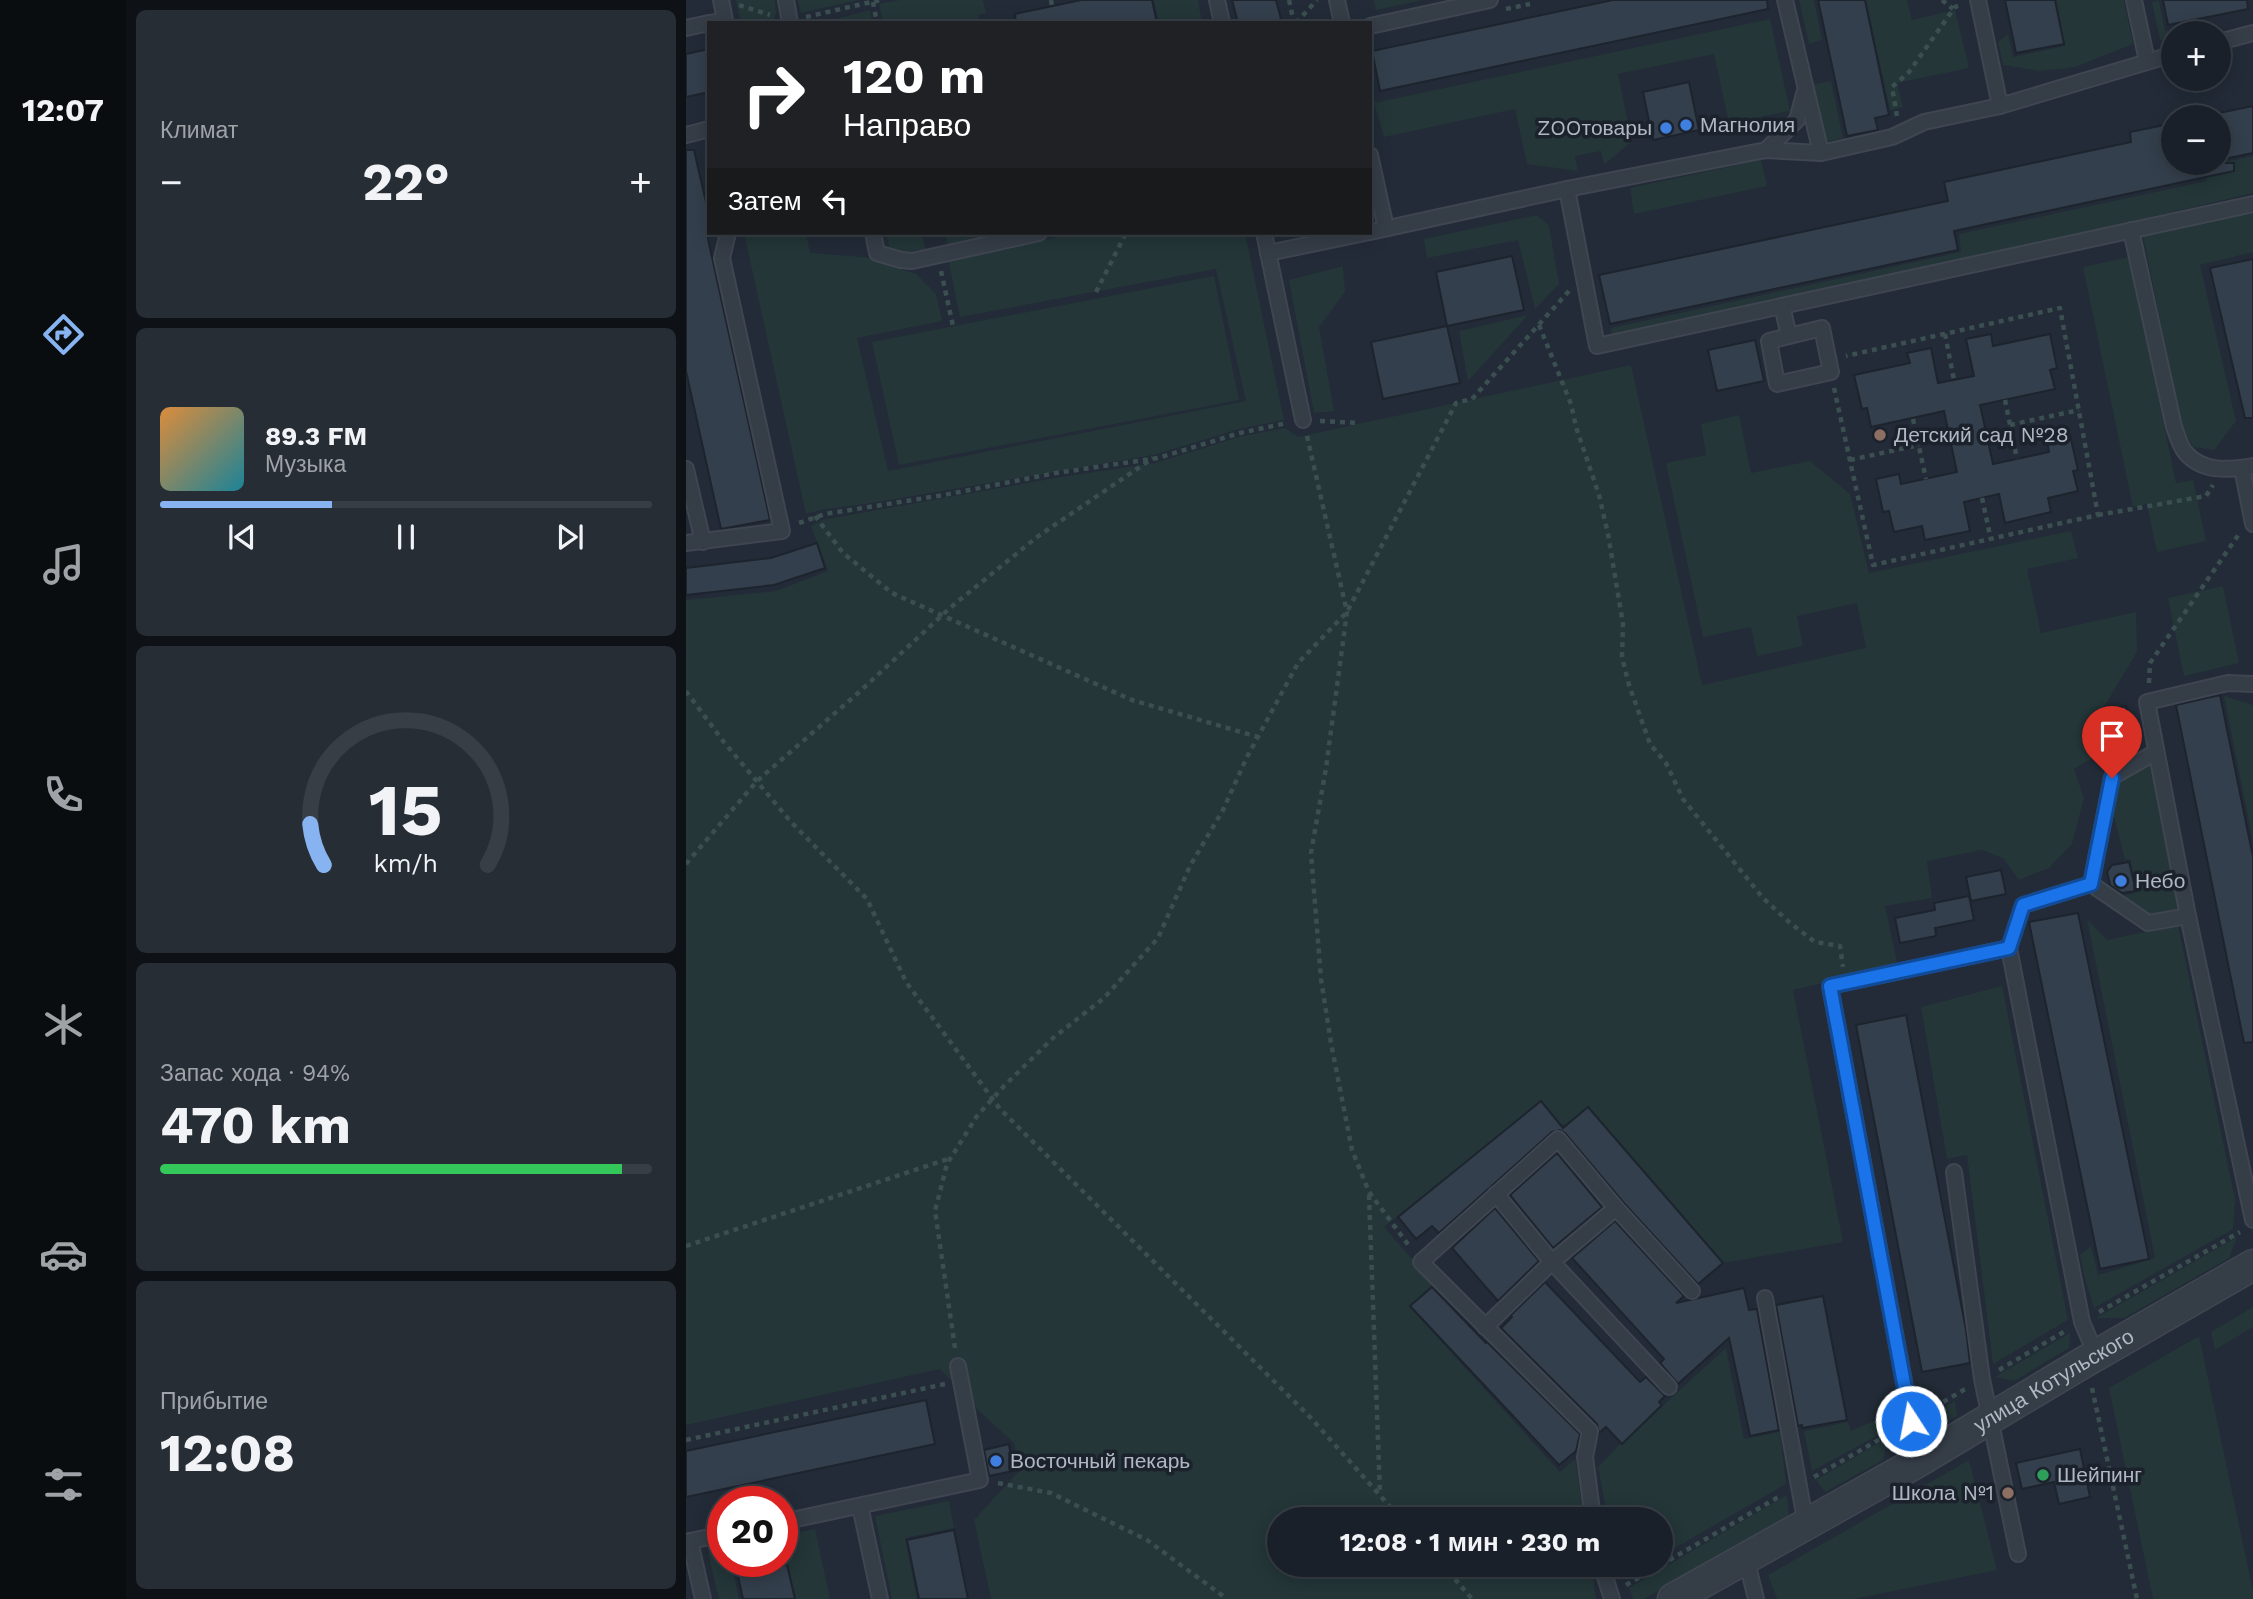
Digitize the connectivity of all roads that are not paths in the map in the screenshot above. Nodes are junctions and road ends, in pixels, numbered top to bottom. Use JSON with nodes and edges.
{"nodes":[{"id":1,"x":721,"y":0,"type":"edge"},
{"id":2,"x":786,"y":0,"type":"edge"},
{"id":3,"x":1217,"y":0,"type":"edge"},
{"id":4,"x":1336,"y":0,"type":"edge"},
{"id":5,"x":1490,"y":0,"type":"edge"},
{"id":6,"x":1785,"y":0,"type":"edge"},
{"id":7,"x":1978,"y":0,"type":"edge"},
{"id":8,"x":2134,"y":0,"type":"edge"},
{"id":9,"x":719,"y":21,"type":"edge"},
{"id":10,"x":790,"y":21,"type":"edge"},
{"id":11,"x":1222,"y":21,"type":"edge"},
{"id":12,"x":1341,"y":21,"type":"edge"},
{"id":13,"x":707,"y":24,"type":"edge"},
{"id":14,"x":1372,"y":26,"type":"edge"},
{"id":15,"x":686,"y":27,"type":"edge"},
{"id":16,"x":2253,"y":33,"type":"edge"},
{"id":17,"x":2231,"y":39,"type":"edge"},
{"id":18,"x":2161,"y":57,"type":"edge"},
{"id":19,"x":2147,"y":61,"type":"junction"},
{"id":20,"x":1805,"y":85,"type":"junction"},
{"id":21,"x":2000,"y":106,"type":"junction"},
{"id":22,"x":707,"y":132,"type":"edge"},
{"id":23,"x":686,"y":135,"type":"edge"},
{"id":24,"x":1766,"y":150,"type":"junction"},
{"id":25,"x":1821,"y":153,"type":"junction"},
{"id":26,"x":1372,"y":164,"type":"edge"},
{"id":27,"x":1567,"y":189,"type":"junction"},
{"id":28,"x":2253,"y":204,"type":"edge"},
{"id":29,"x":1386,"y":228,"type":"junction"},
{"id":30,"x":2131,"y":230,"type":"junction"},
{"id":31,"x":1372,"y":231,"type":"edge"},
{"id":32,"x":728,"y":235,"type":"edge"},
{"id":33,"x":873,"y":235,"type":"edge"},
{"id":34,"x":1031,"y":235,"type":"edge"},
{"id":35,"x":1264,"y":235,"type":"edge"},
{"id":36,"x":1354,"y":235,"type":"edge"},
{"id":37,"x":1268,"y":253,"type":"junction"},
{"id":38,"x":1782,"y":306,"type":"junction"},
{"id":39,"x":1789,"y":336,"type":"junction"},
{"id":40,"x":1303,"y":420,"type":"road end"},
{"id":41,"x":2247,"y":467,"type":"edge"},
{"id":42,"x":686,"y":469,"type":"edge"},
{"id":43,"x":2252,"y":520,"type":"edge"},
{"id":44,"x":703,"y":542,"type":"junction"},
{"id":45,"x":686,"y":543,"type":"edge"},
{"id":46,"x":2253,"y":684,"type":"edge"},
{"id":47,"x":2156,"y":752,"type":"junction"},
{"id":48,"x":2091,"y":884,"type":"junction"},
{"id":49,"x":2188,"y":916,"type":"junction"},
{"id":50,"x":2009,"y":948,"type":"junction"},
{"id":51,"x":1954,"y":1172,"type":"dead end"},
{"id":52,"x":1496,"y":1195,"type":"junction"},
{"id":53,"x":1616,"y":1208,"type":"junction"},
{"id":54,"x":2253,"y":1220,"type":"edge"},
{"id":55,"x":1552,"y":1262,"type":"junction"},
{"id":56,"x":2253,"y":1265,"type":"edge"},
{"id":57,"x":1692,"y":1291,"type":"dead end"},
{"id":58,"x":1765,"y":1298,"type":"dead end"},
{"id":59,"x":1485,"y":1327,"type":"junction"},
{"id":60,"x":2091,"y":1358,"type":"junction"},
{"id":61,"x":959,"y":1374,"type":"road end"},
{"id":62,"x":1669,"y":1387,"type":"dead end"},
{"id":63,"x":1990,"y":1419,"type":"junction"},
{"id":64,"x":1919,"y":1461,"type":"junction"},
{"id":65,"x":860,"y":1506,"type":"junction"},
{"id":66,"x":1592,"y":1507,"type":"edge"},
{"id":67,"x":798,"y":1519,"type":"edge"},
{"id":68,"x":1806,"y":1525,"type":"junction"},
{"id":69,"x":707,"y":1538,"type":"edge"},
{"id":70,"x":688,"y":1542,"type":"edge"},
{"id":71,"x":2018,"y":1554,"type":"dead end"},
{"id":72,"x":1746,"y":1558,"type":"junction"},
{"id":73,"x":1605,"y":1577,"type":"edge"},
{"id":74,"x":1611,"y":1597,"type":"edge"},
{"id":75,"x":703,"y":1599,"type":"edge"},
{"id":76,"x":880,"y":1599,"type":"edge"},
{"id":77,"x":1673,"y":1599,"type":"edge"},
{"id":78,"x":1756,"y":1599,"type":"edge"}],
"edges":[{"from":1,"to":9,"type":"lane"},
{"from":2,"to":10,"type":"lane"},
{"from":3,"to":11,"type":"lane"},
{"from":4,"to":12,"type":"lane"},
{"from":5,"to":14,"type":"lane"},
{"from":6,"to":20,"type":"lane"},
{"from":7,"to":21,"type":"lane"},
{"from":8,"to":19,"type":"lane"},
{"from":13,"to":15,"type":"lane"},
{"from":16,"to":17,"type":"lane"},
{"from":18,"to":19,"type":"lane"},
{"from":19,"to":21,"type":"lane"},
{"from":20,"to":24,"type":"lane"},
{"from":20,"to":25,"type":"lane"},
{"from":21,"to":25,"type":"lane"},
{"from":22,"to":23,"type":"lane"},
{"from":24,"to":25,"type":"lane"},
{"from":24,"to":27,"type":"lane"},
{"from":26,"to":29,"type":"lane"},
{"from":27,"to":29,"type":"lane"},
{"from":27,"to":38,"type":"lane"},
{"from":28,"to":30,"type":"lane"},
{"from":29,"to":31,"type":"lane"},
{"from":30,"to":38,"type":"lane"},
{"from":30,"to":41,"type":"lane"},
{"from":32,"to":44,"type":"lane"},
{"from":33,"to":34,"type":"lane"},
{"from":35,"to":37,"type":"lane"},
{"from":36,"to":37,"type":"lane"},
{"from":37,"to":40,"type":"lane"},
{"from":38,"to":39,"type":"lane"},
{"from":39,"to":39,"type":"lane"},
{"from":41,"to":43,"type":"lane"},
{"from":42,"to":44,"type":"lane"},
{"from":44,"to":45,"type":"lane"},
{"from":46,"to":47,"type":"lane"},
{"from":47,"to":48,"type":"lane"},
{"from":47,"to":49,"type":"lane"},
{"from":48,"to":49,"type":"lane"},
{"from":48,"to":50,"type":"lane"},
{"from":49,"to":54,"type":"lane"},
{"from":50,"to":60,"type":"lane"},
{"from":50,"to":64,"type":"lane"},
{"from":51,"to":63,"type":"lane"},
{"from":52,"to":53,"type":"lane"},
{"from":52,"to":55,"type":"lane"},
{"from":52,"to":59,"type":"lane"},
{"from":53,"to":55,"type":"lane"},
{"from":53,"to":57,"type":"lane"},
{"from":55,"to":59,"type":"lane"},
{"from":55,"to":62,"type":"lane"},
{"from":56,"to":60,"type":"street","name":"улица Котульского"},
{"from":58,"to":68,"type":"lane"},
{"from":59,"to":66,"type":"lane"},
{"from":60,"to":63,"type":"street","name":"улица Котульского"},
{"from":61,"to":65,"type":"lane"},
{"from":63,"to":64,"type":"street","name":"улица Котульского"},
{"from":63,"to":71,"type":"lane"},
{"from":64,"to":68,"type":"street","name":"улица Котульского"},
{"from":65,"to":67,"type":"lane"},
{"from":65,"to":76,"type":"lane"},
{"from":68,"to":72,"type":"street","name":"улица Котульского"},
{"from":69,"to":70,"type":"lane"},
{"from":70,"to":75,"type":"lane"},
{"from":72,"to":77,"type":"street","name":"улица Котульского"},
{"from":72,"to":78,"type":"lane"},
{"from":73,"to":74,"type":"lane"}]}
